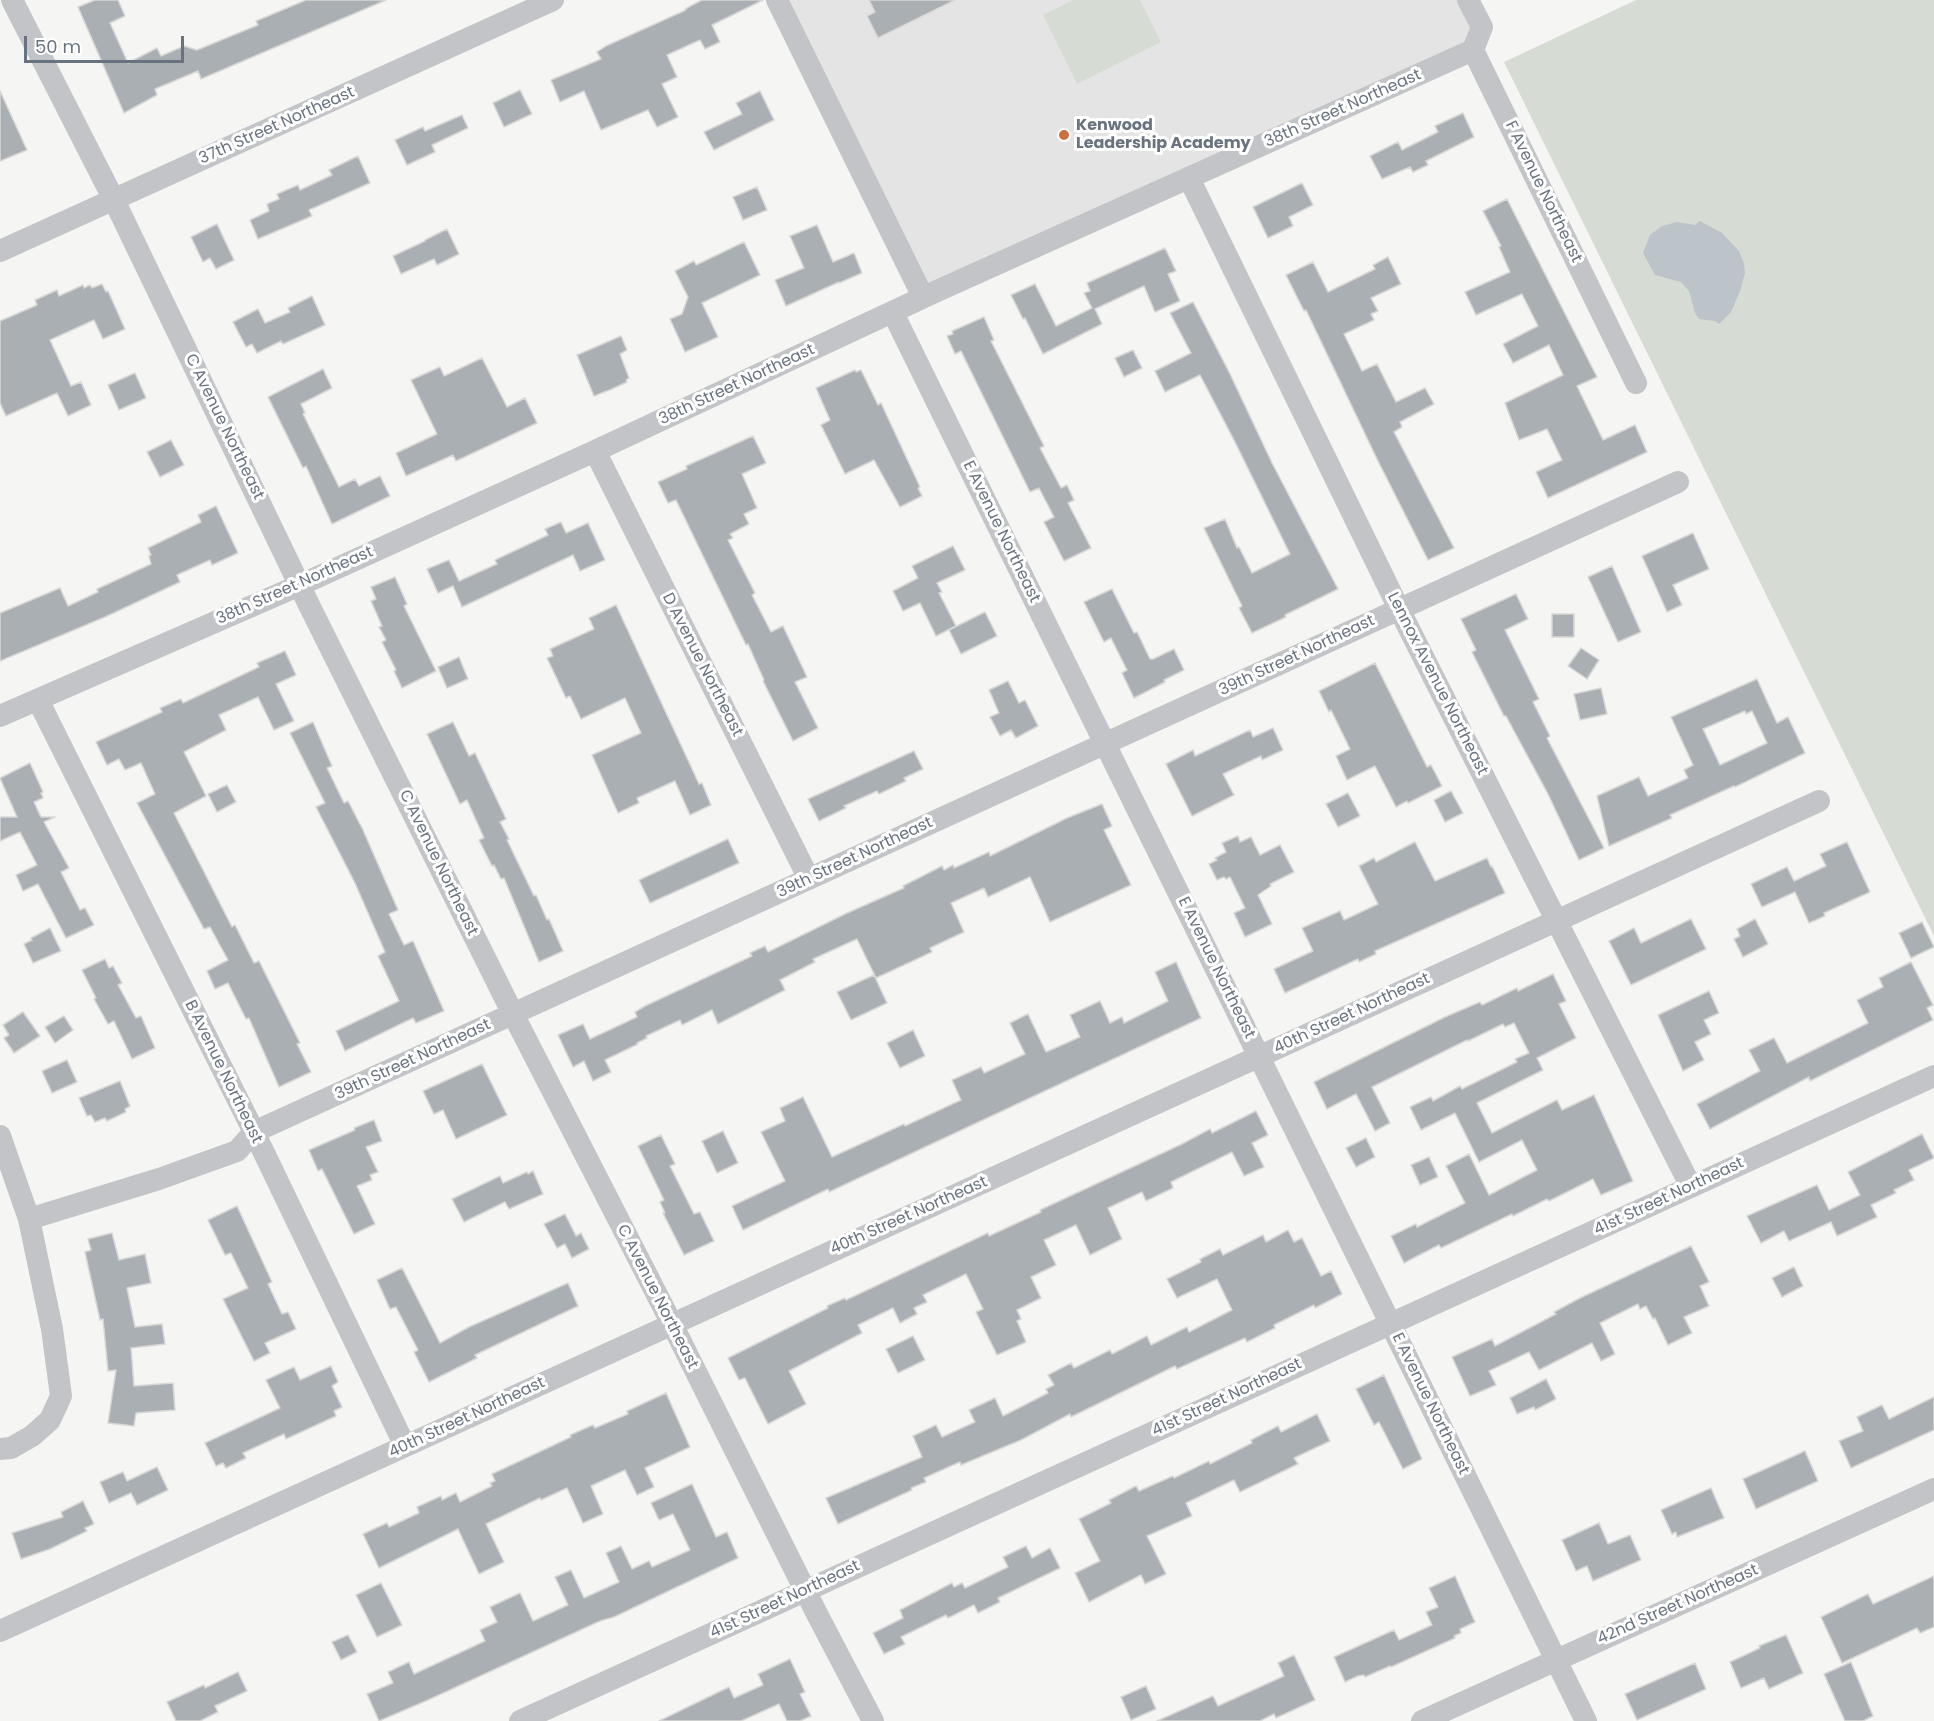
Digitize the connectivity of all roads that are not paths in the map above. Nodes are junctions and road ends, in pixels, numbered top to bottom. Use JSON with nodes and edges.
{"nodes":[{"id":1,"x":12,"y":0,"type":"edge"},
{"id":2,"x":553,"y":0,"type":"edge"},
{"id":3,"x":777,"y":0,"type":"edge"},
{"id":4,"x":1468,"y":0,"type":"edge"},
{"id":5,"x":1473,"y":50,"type":"junction"},
{"id":6,"x":1189,"y":178,"type":"junction"},
{"id":7,"x":114,"y":200,"type":"junction"},
{"id":8,"x":0,"y":251,"type":"edge"},
{"id":9,"x":923,"y":297,"type":"junction"},
{"id":10,"x":893,"y":313,"type":"junction"},
{"id":11,"x":1636,"y":383,"type":"dead end"},
{"id":12,"x":594,"y":451,"type":"junction"},
{"id":13,"x":1678,"y":482,"type":"dead end"},
{"id":14,"x":300,"y":585,"type":"junction"},
{"id":15,"x":1399,"y":609,"type":"junction"},
{"id":16,"x":38,"y":700,"type":"junction"},
{"id":17,"x":0,"y":716,"type":"edge"},
{"id":18,"x":1105,"y":744,"type":"junction"},
{"id":19,"x":1819,"y":801,"type":"dead end"},
{"id":20,"x":809,"y":879,"type":"junction"},
{"id":21,"x":1557,"y":921,"type":"junction"},
{"id":22,"x":513,"y":1014,"type":"junction"},
{"id":23,"x":1259,"y":1057,"type":"junction"},
{"id":24,"x":1934,"y":1076,"type":"edge"},
{"id":25,"x":254,"y":1132,"type":"junction"},
{"id":26,"x":0,"y":1136,"type":"edge"},
{"id":27,"x":1691,"y":1187,"type":"junction"},
{"id":28,"x":29,"y":1219,"type":"junction"},
{"id":29,"x":672,"y":1324,"type":"junction"},
{"id":30,"x":1391,"y":1324,"type":"junction"},
{"id":31,"x":405,"y":1446,"type":"junction"},
{"id":32,"x":0,"y":1449,"type":"edge"},
{"id":33,"x":1934,"y":1489,"type":"edge"},
{"id":34,"x":805,"y":1591,"type":"junction"},
{"id":35,"x":0,"y":1631,"type":"edge"},
{"id":36,"x":1556,"y":1660,"type":"junction"},
{"id":37,"x":520,"y":1721,"type":"edge"},
{"id":38,"x":873,"y":1721,"type":"edge"},
{"id":39,"x":1422,"y":1721,"type":"edge"},
{"id":40,"x":1586,"y":1721,"type":"edge"}],
"edges":[{"from":1,"to":7,"type":"street","name":"C Avenue Northeast"},
{"from":2,"to":7,"type":"street","name":"37th Street Northeast"},
{"from":3,"to":9,"type":"street"},
{"from":4,"to":5,"type":"street"},
{"from":5,"to":6,"type":"street","name":"38th Street Northeast"},
{"from":5,"to":11,"type":"street","name":"F Avenue Northeast"},
{"from":6,"to":9,"type":"street","name":"38th Street Northeast"},
{"from":6,"to":15,"type":"street","name":"Lennox Avenue Northeast"},
{"from":7,"to":8,"type":"street","name":"37th Street Northeast"},
{"from":7,"to":14,"type":"street","name":"C Avenue Northeast"},
{"from":9,"to":10,"type":"street","name":"38th Street Northeast"},
{"from":10,"to":12,"type":"street","name":"38th Street Northeast"},
{"from":10,"to":18,"type":"street","name":"E Avenue Northeast"},
{"from":12,"to":14,"type":"street","name":"38th Street Northeast"},
{"from":12,"to":20,"type":"street","name":"D Avenue Northeast"},
{"from":13,"to":15,"type":"street","name":"39th Street Northeast"},
{"from":14,"to":16,"type":"street","name":"38th Street Northeast"},
{"from":14,"to":22,"type":"street","name":"C Avenue Northeast"},
{"from":15,"to":18,"type":"street","name":"39th Street Northeast"},
{"from":15,"to":21,"type":"street","name":"Lennox Avenue Northeast"},
{"from":16,"to":17,"type":"street","name":"38th Street Northeast"},
{"from":16,"to":25,"type":"street","name":"B Avenue Northeast"},
{"from":18,"to":20,"type":"street","name":"39th Street Northeast"},
{"from":18,"to":23,"type":"street","name":"E Avenue Northeast"},
{"from":19,"to":21,"type":"street","name":"40th Street Northeast"},
{"from":20,"to":22,"type":"street","name":"39th Street Northeast"},
{"from":21,"to":23,"type":"street","name":"40th Street Northeast"},
{"from":21,"to":27,"type":"street","name":"Lennox Avenue Northeast"},
{"from":22,"to":25,"type":"street","name":"39th Street Northeast"},
{"from":22,"to":29,"type":"street","name":"C Avenue Northeast"},
{"from":23,"to":29,"type":"street","name":"40th Street Northeast"},
{"from":23,"to":30,"type":"street","name":"E Avenue Northeast"},
{"from":24,"to":27,"type":"street","name":"41st Street Northeast"},
{"from":25,"to":28,"type":"street","name":"39th Street Northeast"},
{"from":25,"to":31,"type":"street","name":"B Avenue Northeast"},
{"from":26,"to":28,"type":"street"},
{"from":27,"to":30,"type":"street","name":"41st Street Northeast"},
{"from":28,"to":32,"type":"street"},
{"from":29,"to":31,"type":"street","name":"40th Street Northeast"},
{"from":29,"to":34,"type":"street","name":"C Avenue Northeast"},
{"from":30,"to":34,"type":"street","name":"41st Street Northeast"},
{"from":30,"to":36,"type":"street","name":"E Avenue Northeast"},
{"from":31,"to":35,"type":"street","name":"40th Street Northeast"},
{"from":33,"to":36,"type":"street","name":"42nd Street Northeast"},
{"from":34,"to":37,"type":"street","name":"41st Street Northeast"},
{"from":34,"to":38,"type":"street","name":"C Avenue Northeast"},
{"from":36,"to":39,"type":"street","name":"42nd Street Northeast"},
{"from":36,"to":40,"type":"street","name":"E Avenue Northeast"}]}
